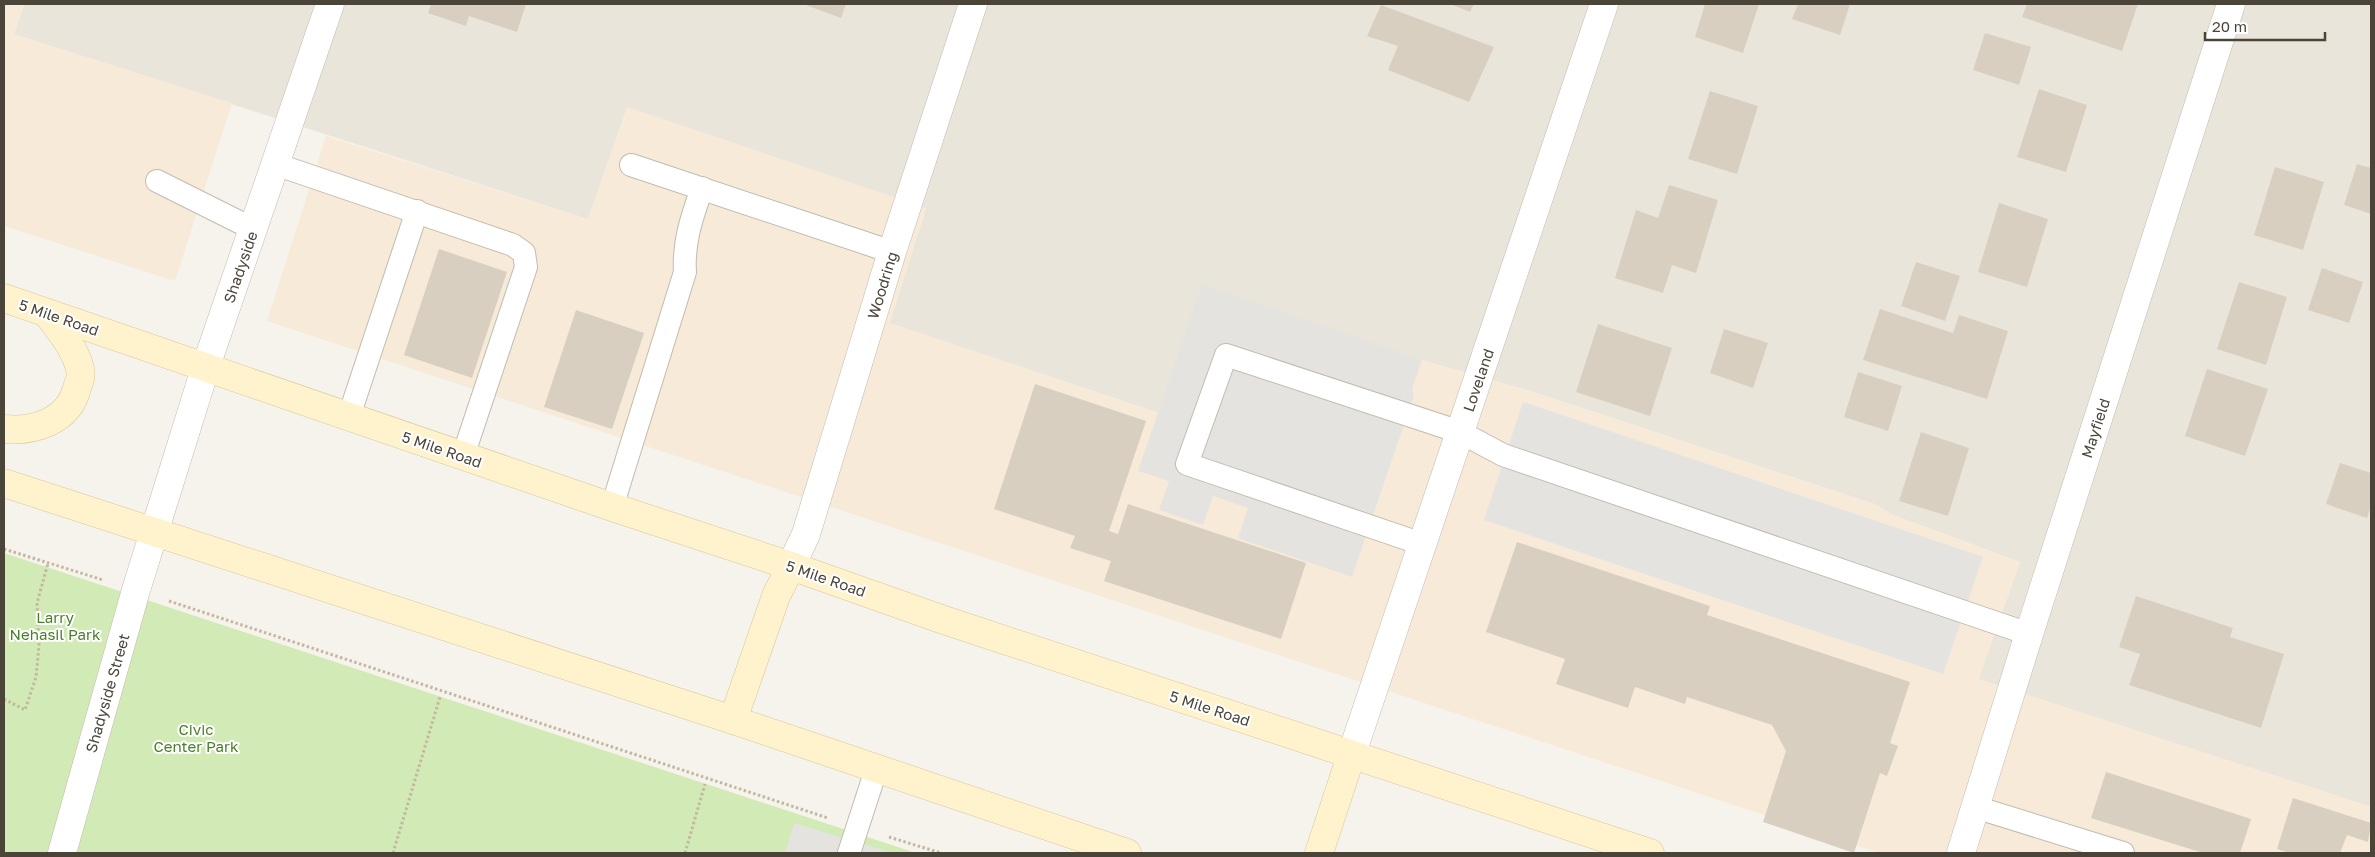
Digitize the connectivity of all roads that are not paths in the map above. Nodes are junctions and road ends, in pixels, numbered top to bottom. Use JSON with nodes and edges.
{"nodes":[{"id":1,"x":330,"y":4,"type":"edge"},
{"id":2,"x":973,"y":4,"type":"edge"},
{"id":3,"x":1604,"y":4,"type":"edge"},
{"id":4,"x":2232,"y":4,"type":"edge"},
{"id":5,"x":275,"y":164,"type":"junction"},
{"id":6,"x":631,"y":165,"type":"dead end"},
{"id":7,"x":158,"y":181,"type":"dead end"},
{"id":8,"x":702,"y":188,"type":"junction"},
{"id":9,"x":417,"y":211,"type":"junction"},
{"id":10,"x":253,"y":229,"type":"junction"},
{"id":11,"x":892,"y":252,"type":"junction"},
{"id":12,"x":4,"y":298,"type":"edge"},
{"id":13,"x":47,"y":313,"type":"junction"},
{"id":14,"x":206,"y":366,"type":"junction"},
{"id":15,"x":349,"y":416,"type":"junction"},
{"id":16,"x":4,"y":429,"type":"edge"},
{"id":17,"x":1460,"y":432,"type":"junction"},
{"id":18,"x":463,"y":456,"type":"junction"},
{"id":19,"x":4,"y":483,"type":"edge"},
{"id":20,"x":612,"y":507,"type":"junction"},
{"id":21,"x":154,"y":532,"type":"junction"},
{"id":22,"x":1422,"y":544,"type":"junction"},
{"id":23,"x":791,"y":566,"type":"junction"},
{"id":24,"x":2029,"y":634,"type":"junction"},
{"id":25,"x":733,"y":720,"type":"junction"},
{"id":26,"x":1351,"y":756,"type":"junction"},
{"id":27,"x":876,"y":770,"type":"junction"},
{"id":28,"x":1975,"y":807,"type":"junction"},
{"id":29,"x":62,"y":853,"type":"edge"},
{"id":30,"x":849,"y":853,"type":"edge"},
{"id":31,"x":1128,"y":853,"type":"edge"},
{"id":32,"x":1320,"y":853,"type":"edge"},
{"id":33,"x":1650,"y":853,"type":"edge"},
{"id":34,"x":1961,"y":853,"type":"edge"},
{"id":35,"x":2123,"y":853,"type":"edge"}],
"edges":[{"from":1,"to":5,"type":"street","name":"Shadyside"},
{"from":2,"to":11,"type":"street","name":"Woodring"},
{"from":3,"to":17,"type":"street","name":"Loveland"},
{"from":4,"to":24,"type":"street","name":"Mayfield"},
{"from":5,"to":9,"type":"lane"},
{"from":5,"to":10,"type":"street","name":"Shadyside"},
{"from":6,"to":8,"type":"lane"},
{"from":7,"to":10,"type":"lane"},
{"from":8,"to":11,"type":"lane"},
{"from":8,"to":20,"type":"lane"},
{"from":9,"to":15,"type":"lane"},
{"from":9,"to":18,"type":"lane"},
{"from":10,"to":14,"type":"street","name":"Shadyside"},
{"from":11,"to":23,"type":"street","name":"Woodring"},
{"from":12,"to":13,"type":"main road","name":"5 Mile Road"},
{"from":13,"to":14,"type":"main road","name":"5 Mile Road"},
{"from":13,"to":16,"type":"main road"},
{"from":14,"to":15,"type":"main road","name":"5 Mile Road"},
{"from":14,"to":21,"type":"street","name":"Shadyside"},
{"from":15,"to":18,"type":"main road","name":"5 Mile Road"},
{"from":17,"to":22,"type":"street","name":"Loveland"},
{"from":17,"to":22,"type":"lane"},
{"from":17,"to":24,"type":"lane"},
{"from":18,"to":20,"type":"main road","name":"5 Mile Road"},
{"from":19,"to":21,"type":"main road"},
{"from":20,"to":23,"type":"main road","name":"5 Mile Road"},
{"from":21,"to":25,"type":"main road"},
{"from":21,"to":29,"type":"street","name":"Shadyside Street"},
{"from":22,"to":26,"type":"street","name":"Loveland"},
{"from":23,"to":25,"type":"main road"},
{"from":23,"to":26,"type":"main road","name":"5 Mile Road"},
{"from":24,"to":28,"type":"street","name":"Mayfield"},
{"from":25,"to":27,"type":"main road"},
{"from":26,"to":32,"type":"main road"},
{"from":26,"to":33,"type":"main road","name":"5 Mile Road"},
{"from":27,"to":30,"type":"lane"},
{"from":27,"to":31,"type":"main road"},
{"from":28,"to":34,"type":"street","name":"Mayfield"},
{"from":28,"to":35,"type":"lane"}]}
